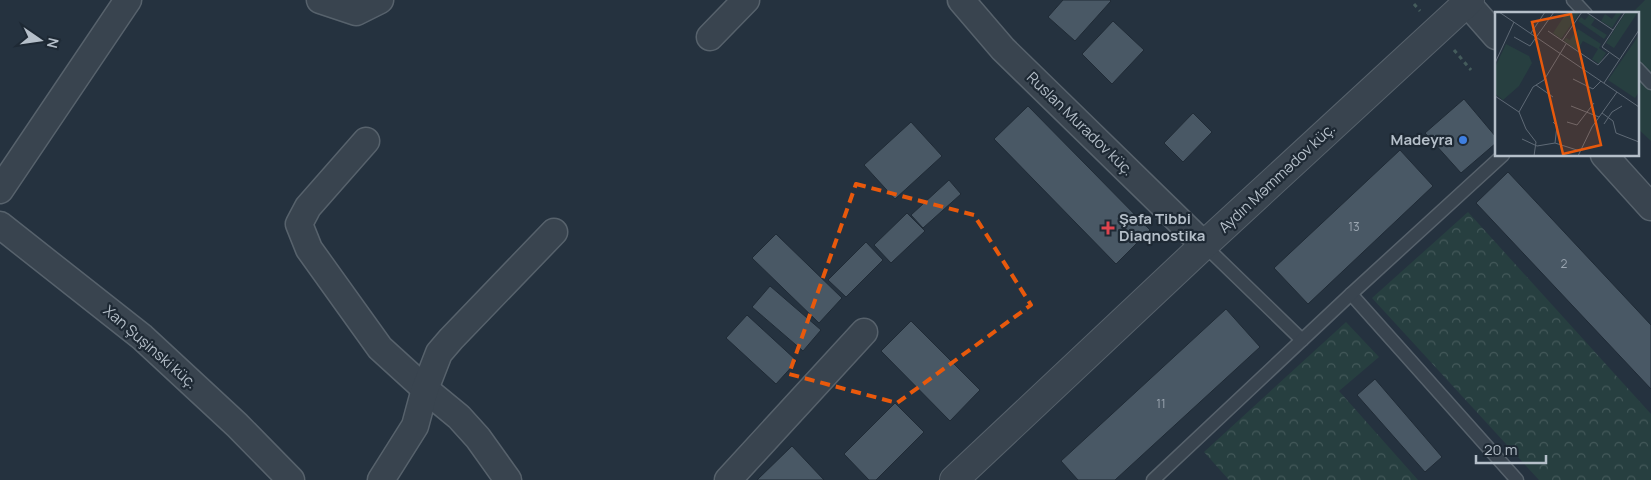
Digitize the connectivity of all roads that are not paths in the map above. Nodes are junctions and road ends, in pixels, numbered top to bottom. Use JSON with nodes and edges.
{"nodes":[{"id":1,"x":128,"y":0,"type":"edge"},
{"id":2,"x":320,"y":0,"type":"edge"},
{"id":3,"x":380,"y":0,"type":"edge"},
{"id":4,"x":746,"y":0,"type":"edge"},
{"id":5,"x":961,"y":0,"type":"edge"},
{"id":6,"x":1573,"y":0,"type":"edge"},
{"id":7,"x":1467,"y":1,"type":"edge"},
{"id":8,"x":1584,"y":12,"type":"edge"},
{"id":9,"x":1495,"y":35,"type":"edge"},
{"id":10,"x":710,"y":38,"type":"dead end"},
{"id":11,"x":1638,"y":69,"type":"edge"},
{"id":12,"x":1651,"y":83,"type":"edge"},
{"id":13,"x":366,"y":142,"type":"dead end"},
{"id":14,"x":1502,"y":156,"type":"edge"},
{"id":15,"x":1605,"y":156,"type":"edge"},
{"id":16,"x":0,"y":190,"type":"edge"},
{"id":17,"x":1651,"y":208,"type":"edge"},
{"id":18,"x":0,"y":225,"type":"edge"},
{"id":19,"x":554,"y":232,"type":"dead end"},
{"id":20,"x":1204,"y":244,"type":"junction"},
{"id":21,"x":1351,"y":294,"type":"junction"},
{"id":22,"x":864,"y":332,"type":"dead end"},
{"id":23,"x":1302,"y":340,"type":"junction"},
{"id":24,"x":425,"y":389,"type":"junction"},
{"id":25,"x":291,"y":480,"type":"edge"},
{"id":26,"x":381,"y":480,"type":"edge"},
{"id":27,"x":508,"y":480,"type":"edge"},
{"id":28,"x":728,"y":480,"type":"edge"},
{"id":29,"x":954,"y":480,"type":"edge"},
{"id":30,"x":1153,"y":480,"type":"edge"},
{"id":31,"x":1517,"y":480,"type":"edge"}],
"edges":[{"from":1,"to":16,"type":"street"},
{"from":2,"to":3,"type":"street"},
{"from":4,"to":10,"type":"street"},
{"from":5,"to":20,"type":"street","name":"Ruslan Muradov küç."},
{"from":6,"to":8,"type":"lane"},
{"from":7,"to":9,"type":"street"},
{"from":7,"to":20,"type":"street","name":"Aydın Məmmədov küç."},
{"from":11,"to":12,"type":"lane"},
{"from":13,"to":24,"type":"street"},
{"from":14,"to":21,"type":"lane"},
{"from":15,"to":17,"type":"street"},
{"from":18,"to":25,"type":"street","name":"Xan Şuşinski küç."},
{"from":19,"to":24,"type":"street"},
{"from":20,"to":23,"type":"lane"},
{"from":20,"to":29,"type":"street","name":"Aydın Məmmədov küç."},
{"from":21,"to":23,"type":"lane"},
{"from":21,"to":31,"type":"lane"},
{"from":22,"to":28,"type":"street"},
{"from":23,"to":30,"type":"lane"},
{"from":24,"to":26,"type":"street"},
{"from":24,"to":27,"type":"street"}]}
